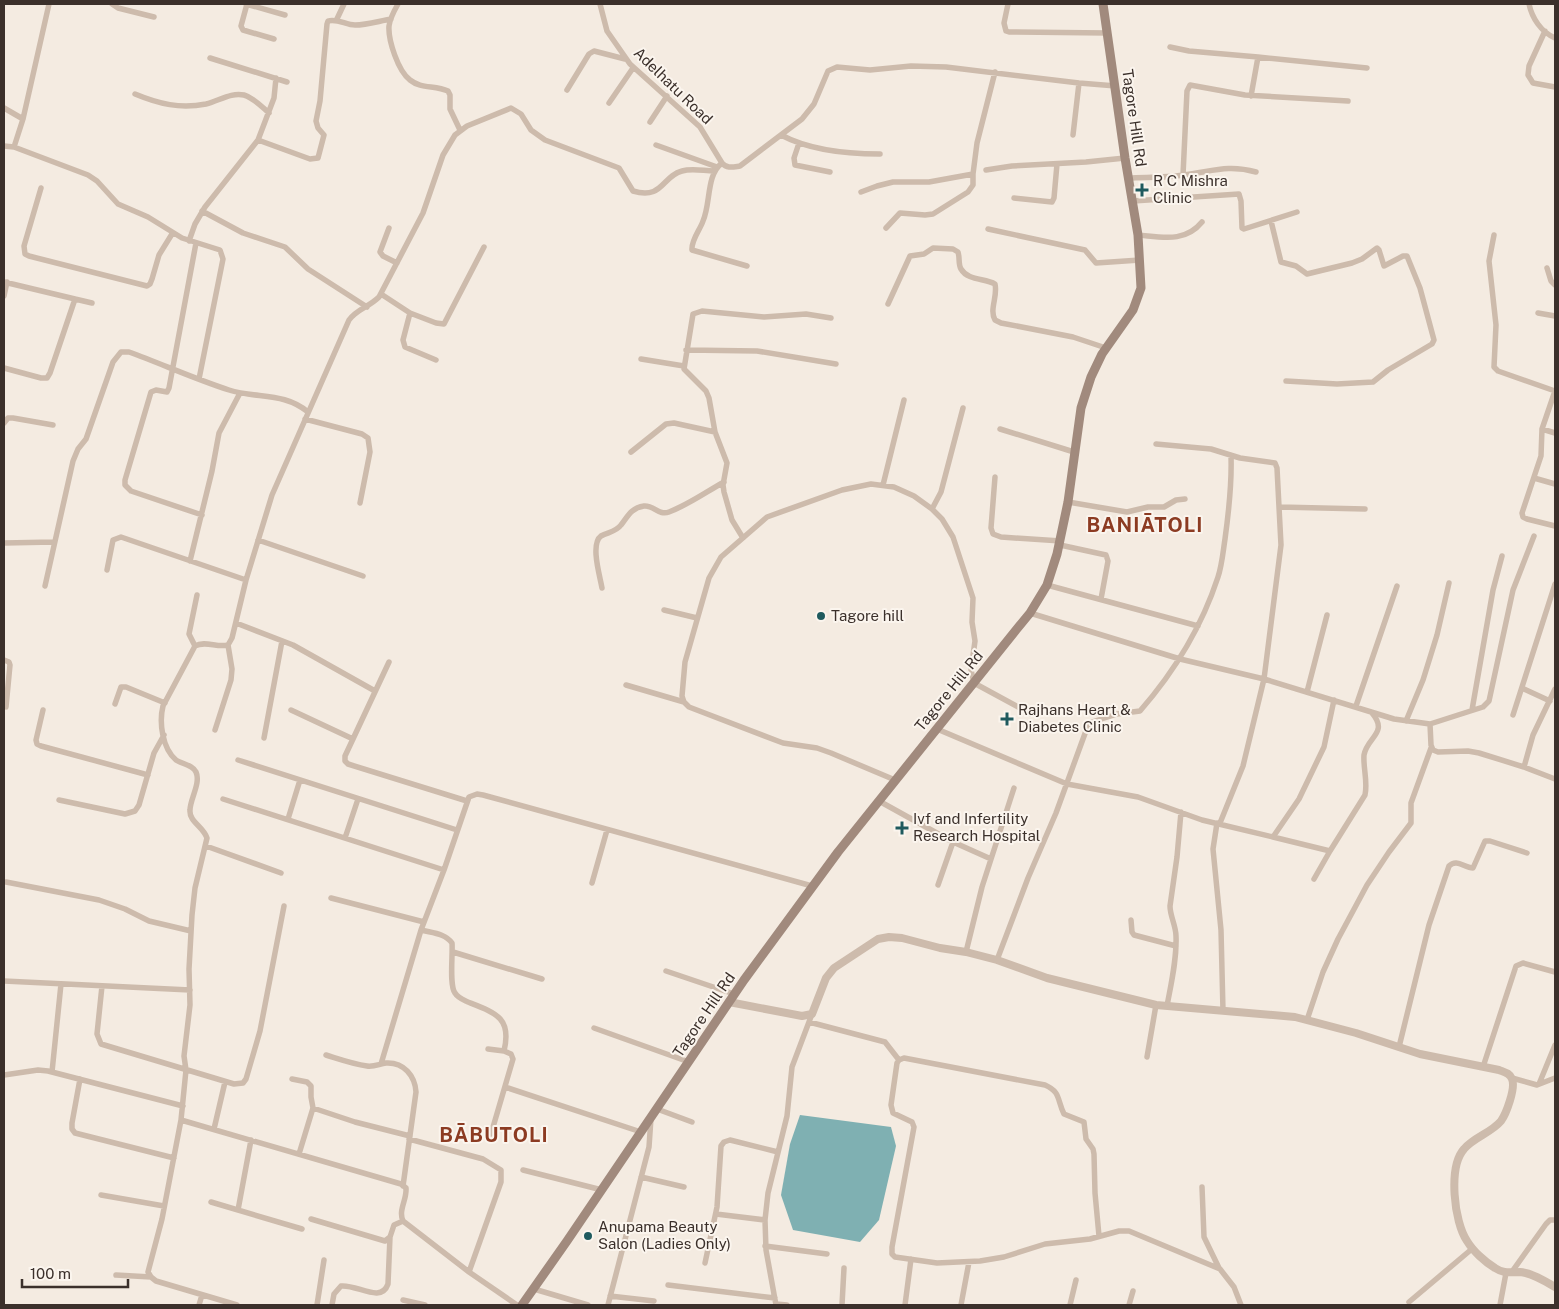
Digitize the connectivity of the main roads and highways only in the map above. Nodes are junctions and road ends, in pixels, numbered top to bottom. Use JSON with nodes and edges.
{"nodes":[{"id":1,"x":1104,"y":4,"type":"edge"},
{"id":2,"x":522,"y":1305,"type":"edge"}],
"edges":[{"from":1,"to":2,"type":"main road","name":"Tagore Hill Rd"}]}
